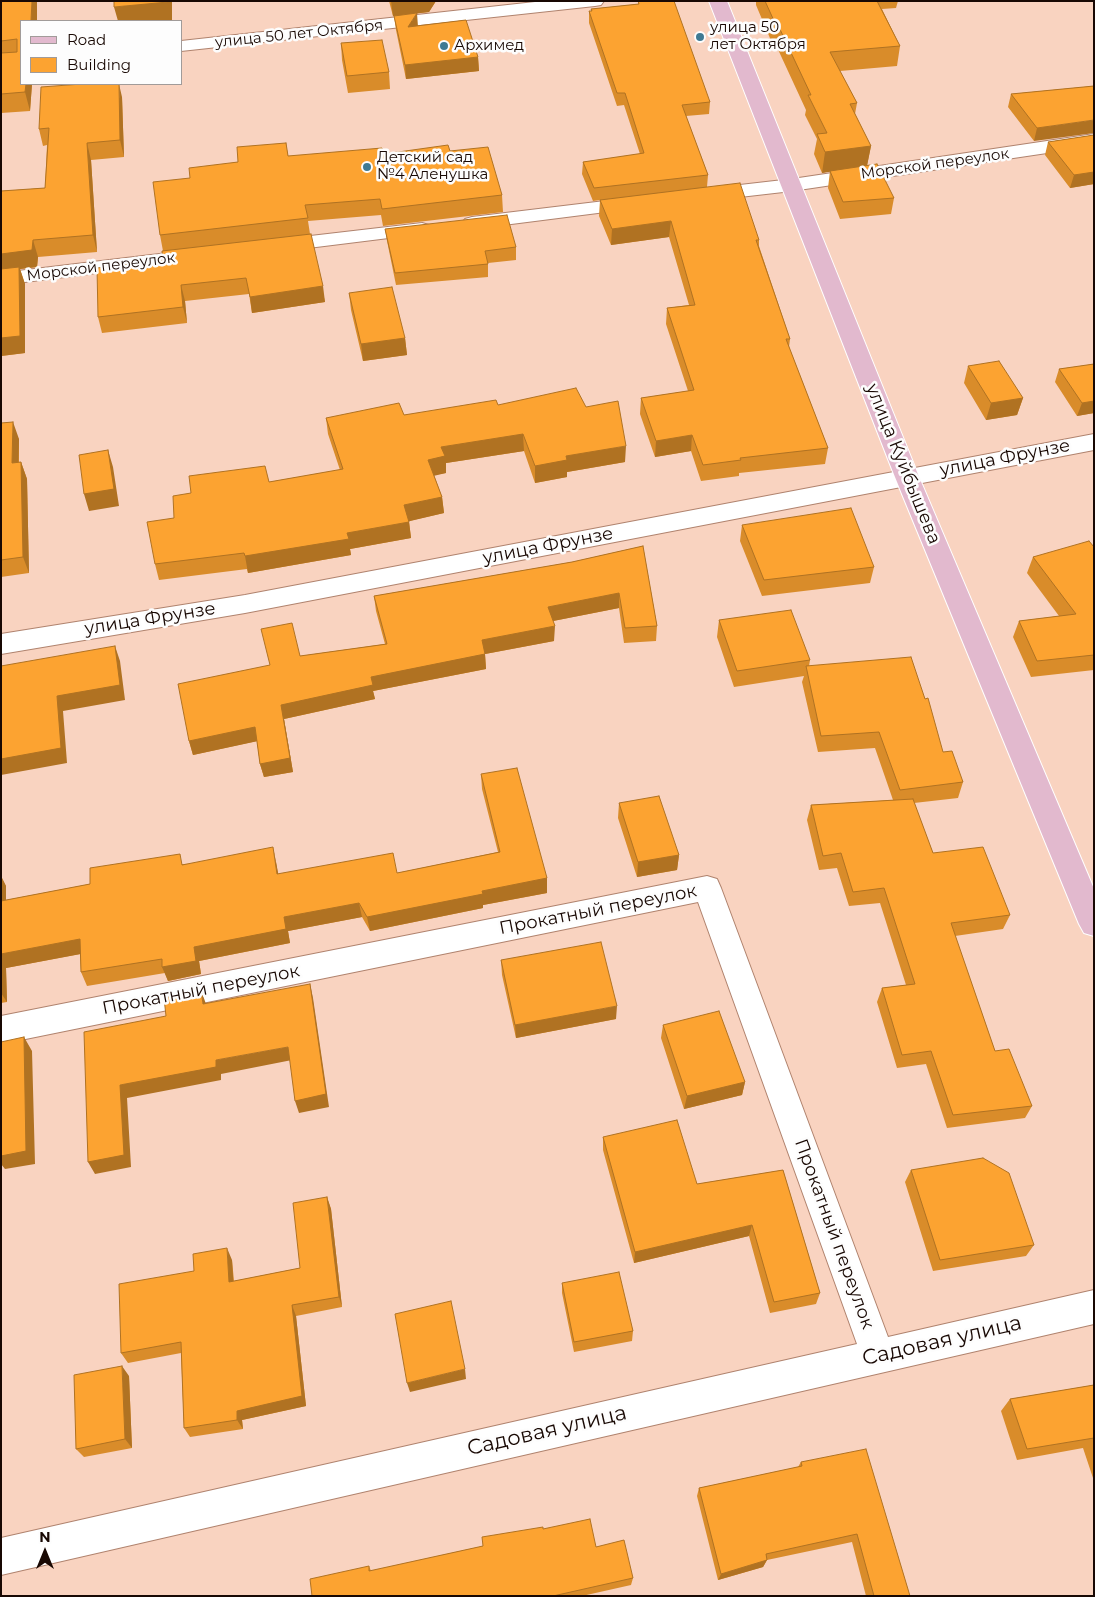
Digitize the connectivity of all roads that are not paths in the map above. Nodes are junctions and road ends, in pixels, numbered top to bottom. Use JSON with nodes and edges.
{"nodes":[{"id":1,"x":595,"y":1,"type":"edge"},
{"id":2,"x":718,"y":1,"type":"edge"},
{"id":3,"x":182,"y":46,"type":"edge"},
{"id":4,"x":1094,"y":140,"type":"edge"},
{"id":5,"x":792,"y":185,"type":"junction"},
{"id":6,"x":683,"y":198,"type":"edge"},
{"id":7,"x":653,"y":201,"type":"edge"},
{"id":8,"x":258,"y":248,"type":"edge"},
{"id":9,"x":219,"y":253,"type":"edge"},
{"id":10,"x":1,"y":279,"type":"edge"},
{"id":11,"x":1094,"y":442,"type":"edge"},
{"id":12,"x":907,"y":476,"type":"junction"},
{"id":13,"x":1,"y":644,"type":"edge"},
{"id":14,"x":1094,"y":924,"type":"edge"},
{"id":15,"x":1,"y":1030,"type":"edge"},
{"id":16,"x":1094,"y":1307,"type":"edge"},
{"id":17,"x":878,"y":1355,"type":"junction"},
{"id":18,"x":1,"y":1557,"type":"edge"}],
"edges":[{"from":1,"to":3,"type":"street","name":"улица 50 лет Октября"},
{"from":2,"to":5,"type":"main road","name":"улица Куйбышева"},
{"from":4,"to":5,"type":"street","name":"Морской переулок"},
{"from":5,"to":6,"type":"street","name":"Морской переулок"},
{"from":5,"to":12,"type":"main road","name":"улица Куйбышева"},
{"from":7,"to":8,"type":"street"},
{"from":9,"to":10,"type":"street","name":"Морской переулок"},
{"from":11,"to":12,"type":"street","name":"улица Фрунзе"},
{"from":12,"to":13,"type":"street","name":"улица Фрунзе"},
{"from":12,"to":14,"type":"main road","name":"улица Куйбышева"},
{"from":15,"to":17,"type":"street","name":"Прокатный переулок"},
{"from":16,"to":17,"type":"street","name":"Садовая улица"},
{"from":17,"to":18,"type":"street","name":"Садовая улица"}]}
